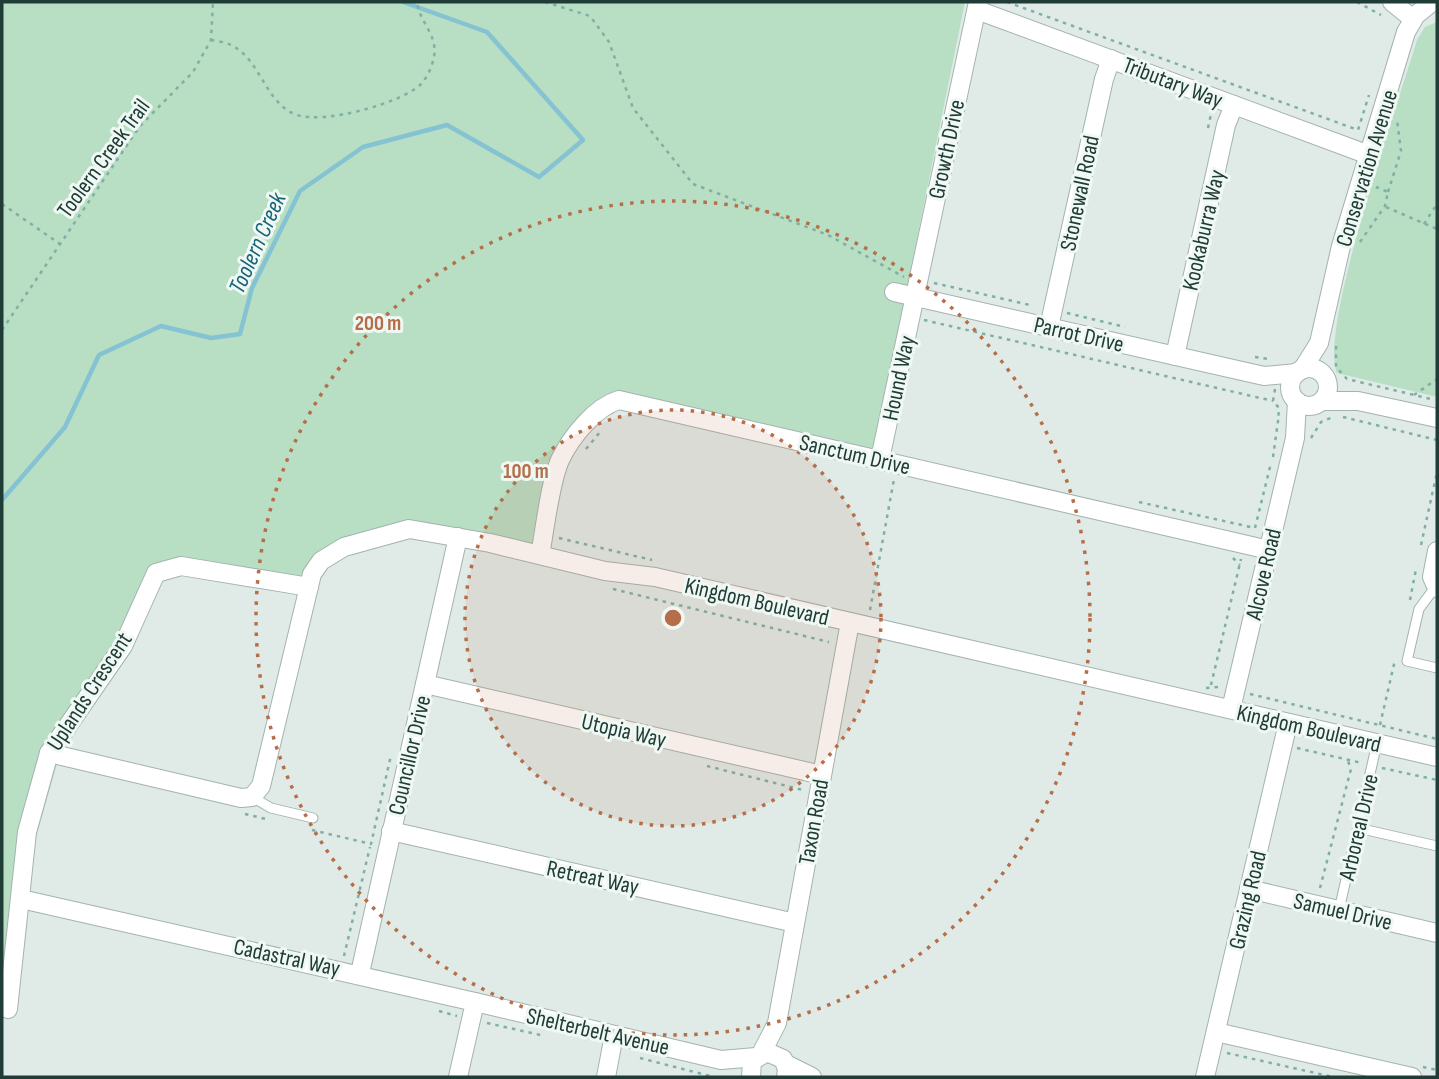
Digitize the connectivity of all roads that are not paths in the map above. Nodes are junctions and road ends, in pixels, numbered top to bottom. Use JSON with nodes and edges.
{"nodes":[{"id":1,"x":1392,"y":2,"type":"edge"},
{"id":2,"x":1432,"y":2,"type":"edge"},
{"id":3,"x":977,"y":6,"type":"edge"},
{"id":4,"x":1413,"y":19,"type":"junction"},
{"id":5,"x":1111,"y":59,"type":"junction"},
{"id":6,"x":1234,"y":105,"type":"junction"},
{"id":7,"x":1369,"y":155,"type":"junction"},
{"id":8,"x":894,"y":292,"type":"dead end"},
{"id":9,"x":915,"y":297,"type":"junction"},
{"id":10,"x":1051,"y":318,"type":"junction"},
{"id":11,"x":1319,"y":343,"type":"junction"},
{"id":12,"x":1175,"y":356,"type":"junction"},
{"id":13,"x":1267,"y":368,"type":"junction"},
{"id":14,"x":1299,"y":371,"type":"junction"},
{"id":15,"x":1325,"y":377,"type":"junction"},
{"id":16,"x":1294,"y":398,"type":"junction"},
{"id":17,"x":1359,"y":401,"type":"junction"},
{"id":18,"x":1326,"y":403,"type":"junction"},
{"id":19,"x":1437,"y":418,"type":"edge"},
{"id":20,"x":1295,"y":438,"type":"junction"},
{"id":21,"x":880,"y":459,"type":"junction"},
{"id":22,"x":458,"y":537,"type":"junction"},
{"id":23,"x":1269,"y":550,"type":"junction"},
{"id":24,"x":1429,"y":550,"type":"edge"},
{"id":25,"x":546,"y":557,"type":"junction"},
{"id":26,"x":309,"y":587,"type":"junction"},
{"id":27,"x":1436,"y":587,"type":"edge"},
{"id":28,"x":850,"y":622,"type":"junction"},
{"id":29,"x":1437,"y":668,"type":"edge"},
{"id":30,"x":425,"y":684,"type":"junction"},
{"id":31,"x":1231,"y":709,"type":"junction"},
{"id":32,"x":1288,"y":723,"type":"junction"},
{"id":33,"x":1377,"y":743,"type":"junction"},
{"id":34,"x":49,"y":753,"type":"junction"},
{"id":35,"x":1437,"y":757,"type":"edge"},
{"id":36,"x":822,"y":775,"type":"junction"},
{"id":37,"x":252,"y":797,"type":"junction"},
{"id":38,"x":313,"y":818,"type":"dead end"},
{"id":39,"x":1358,"y":828,"type":"junction"},
{"id":40,"x":391,"y":831,"type":"junction"},
{"id":41,"x":1437,"y":846,"type":"edge"},
{"id":42,"x":1250,"y":889,"type":"junction"},
{"id":43,"x":21,"y":899,"type":"junction"},
{"id":44,"x":1340,"y":903,"type":"junction"},
{"id":45,"x":795,"y":923,"type":"junction"},
{"id":46,"x":1437,"y":933,"type":"edge"},
{"id":47,"x":360,"y":973,"type":"junction"},
{"id":48,"x":475,"y":1002,"type":"junction"},
{"id":49,"x":8,"y":1009,"type":"dead end"},
{"id":50,"x":777,"y":1023,"type":"junction"},
{"id":51,"x":614,"y":1035,"type":"junction"},
{"id":52,"x":1225,"y":1044,"type":"junction"},
{"id":53,"x":758,"y":1055,"type":"junction"},
{"id":54,"x":721,"y":1060,"type":"junction"},
{"id":55,"x":785,"y":1067,"type":"edge"},
{"id":56,"x":458,"y":1077,"type":"edge"},
{"id":57,"x":606,"y":1077,"type":"edge"},
{"id":58,"x":748,"y":1077,"type":"edge"},
{"id":59,"x":812,"y":1077,"type":"edge"},
{"id":60,"x":1205,"y":1077,"type":"edge"},
{"id":61,"x":1412,"y":1077,"type":"edge"}],
"edges":[{"from":1,"to":4,"type":"street"},
{"from":2,"to":4,"type":"street"},
{"from":3,"to":5,"type":"street","name":"Tributary Way"},
{"from":3,"to":9,"type":"street","name":"Growth Drive"},
{"from":4,"to":7,"type":"street","name":"Conservation Avenue"},
{"from":5,"to":6,"type":"street","name":"Tributary Way"},
{"from":5,"to":10,"type":"street","name":"Stonewall Road"},
{"from":6,"to":7,"type":"street","name":"Tributary Way"},
{"from":6,"to":12,"type":"street","name":"Kookaburra Way"},
{"from":7,"to":11,"type":"street","name":"Conservation Avenue"},
{"from":8,"to":9,"type":"street","name":"Parrot Drive"},
{"from":9,"to":10,"type":"street","name":"Parrot Drive"},
{"from":9,"to":21,"type":"street","name":"Hound Way"},
{"from":10,"to":12,"type":"street","name":"Parrot Drive"},
{"from":11,"to":14,"type":"street","name":"Conservation Avenue"},
{"from":11,"to":15,"type":"street","name":"Conservation Avenue"},
{"from":12,"to":13,"type":"street","name":"Parrot Drive"},
{"from":13,"to":14,"type":"street","name":"Parrot Drive"},
{"from":13,"to":16,"type":"street","name":"Parrot Drive"},
{"from":14,"to":15,"type":"street"},
{"from":14,"to":16,"type":"street"},
{"from":15,"to":17,"type":"street"},
{"from":15,"to":18,"type":"street"},
{"from":16,"to":18,"type":"street"},
{"from":16,"to":20,"type":"street","name":"Alcove Road"},
{"from":17,"to":18,"type":"street"},
{"from":17,"to":19,"type":"street"},
{"from":18,"to":20,"type":"street","name":"Alcove Road"},
{"from":20,"to":23,"type":"street","name":"Alcove Road"},
{"from":21,"to":23,"type":"street","name":"Sanctum Drive"},
{"from":21,"to":25,"type":"street","name":"Sanctum Drive"},
{"from":22,"to":25,"type":"street","name":"Kingdom Boulevard"},
{"from":22,"to":26,"type":"street","name":"Kingdom Boulevard"},
{"from":22,"to":30,"type":"street","name":"Councillor Drive"},
{"from":23,"to":31,"type":"street","name":"Alcove Road"},
{"from":24,"to":27,"type":"street"},
{"from":25,"to":28,"type":"street","name":"Kingdom Boulevard"},
{"from":26,"to":34,"type":"street","name":"Uplands Crescent"},
{"from":26,"to":37,"type":"street","name":"Kingdom Boulevard"},
{"from":27,"to":29,"type":"lane"},
{"from":28,"to":31,"type":"street","name":"Kingdom Boulevard"},
{"from":28,"to":36,"type":"street","name":"Taxon Road"},
{"from":30,"to":36,"type":"street","name":"Utopia Way"},
{"from":30,"to":40,"type":"street","name":"Councillor Drive"},
{"from":31,"to":32,"type":"street","name":"Kingdom Boulevard"},
{"from":32,"to":33,"type":"street","name":"Kingdom Boulevard"},
{"from":32,"to":42,"type":"street","name":"Grazing Road"},
{"from":33,"to":35,"type":"street","name":"Kingdom Boulevard"},
{"from":33,"to":39,"type":"lane","name":"Arboreal Drive"},
{"from":34,"to":37,"type":"street"},
{"from":34,"to":43,"type":"street","name":"Uplands Crescent"},
{"from":36,"to":45,"type":"street","name":"Taxon Road"},
{"from":37,"to":38,"type":"lane"},
{"from":39,"to":41,"type":"lane"},
{"from":39,"to":44,"type":"lane","name":"Arboreal Drive"},
{"from":40,"to":45,"type":"street","name":"Retreat Way"},
{"from":40,"to":47,"type":"street","name":"Councillor Drive"},
{"from":42,"to":44,"type":"street","name":"Samuel Drive"},
{"from":42,"to":52,"type":"street","name":"Grazing Road"},
{"from":43,"to":47,"type":"street","name":"Cadastral Way"},
{"from":43,"to":49,"type":"street","name":"Uplands Crescent"},
{"from":44,"to":46,"type":"street","name":"Samuel Drive"},
{"from":45,"to":50,"type":"street","name":"Taxon Road"},
{"from":47,"to":48,"type":"street","name":"Cadastral Way"},
{"from":48,"to":51,"type":"street","name":"Shelterbelt Avenue"},
{"from":48,"to":56,"type":"street"},
{"from":50,"to":53,"type":"street"},
{"from":50,"to":55,"type":"street"},
{"from":51,"to":54,"type":"street","name":"Shelterbelt Avenue"},
{"from":51,"to":57,"type":"street"},
{"from":52,"to":60,"type":"street","name":"Grazing Road"},
{"from":52,"to":61,"type":"street"},
{"from":53,"to":54,"type":"street","name":"Shelterbelt Avenue"},
{"from":53,"to":55,"type":"street","name":"Shelterbelt Avenue"},
{"from":53,"to":58,"type":"street"},
{"from":54,"to":58,"type":"street","name":"Shelterbelt Avenue"},
{"from":55,"to":59,"type":"street"}]}
